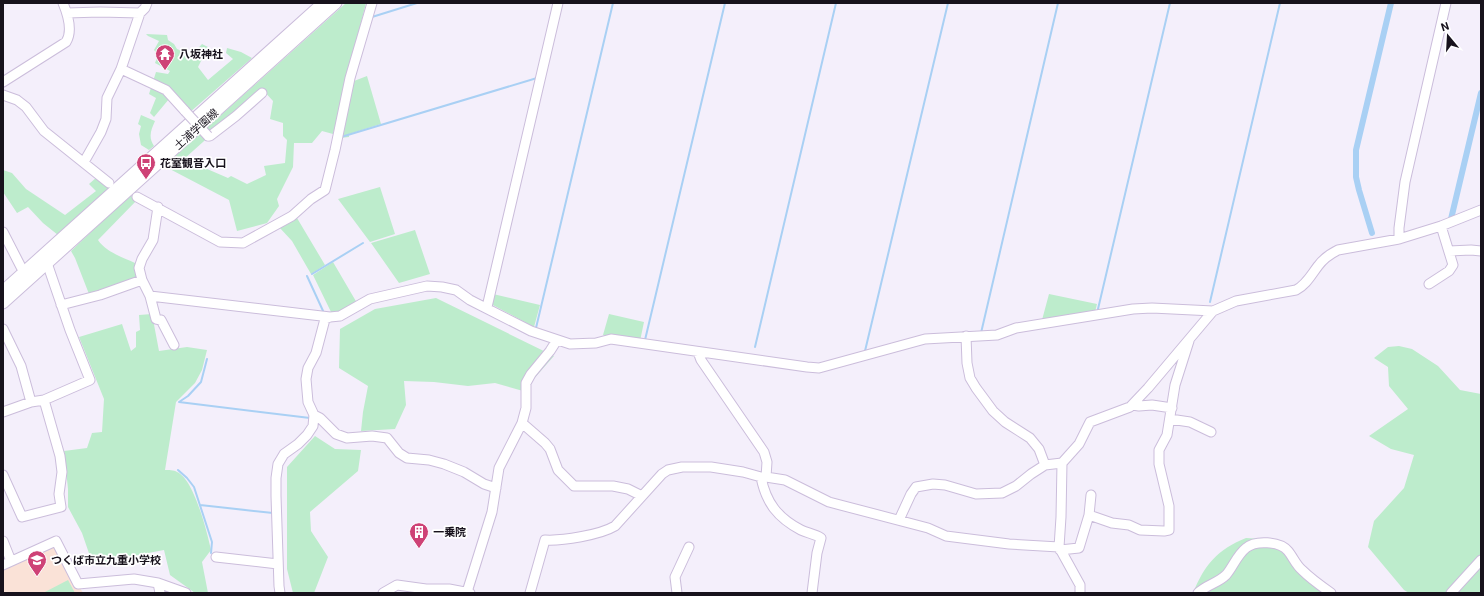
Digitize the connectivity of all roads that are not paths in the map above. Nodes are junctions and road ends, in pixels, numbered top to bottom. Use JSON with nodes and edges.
{"nodes":[{"id":1,"x":63,"y":3,"type":"edge"},
{"id":2,"x":85,"y":3,"type":"edge"},
{"id":3,"x":147,"y":3,"type":"edge"},
{"id":4,"x":323,"y":3,"type":"edge"},
{"id":5,"x":336,"y":3,"type":"edge"},
{"id":6,"x":372,"y":3,"type":"edge"},
{"id":7,"x":558,"y":3,"type":"edge"},
{"id":8,"x":1446,"y":3,"type":"edge"},
{"id":9,"x":83,"y":12,"type":"junction"},
{"id":10,"x":68,"y":13,"type":"junction"},
{"id":11,"x":140,"y":13,"type":"junction"},
{"id":12,"x":121,"y":69,"type":"junction"},
{"id":13,"x":3,"y":82,"type":"edge"},
{"id":14,"x":262,"y":93,"type":"dead end"},
{"id":15,"x":3,"y":95,"type":"edge"},
{"id":16,"x":84,"y":162,"type":"junction"},
{"id":17,"x":150,"y":165,"type":"junction"},
{"id":18,"x":109,"y":183,"type":"dead end"},
{"id":19,"x":137,"y":197,"type":"dead end"},
{"id":20,"x":158,"y":207,"type":"junction"},
{"id":21,"x":1481,"y":210,"type":"edge"},
{"id":22,"x":1441,"y":226,"type":"junction"},
{"id":23,"x":3,"y":232,"type":"edge"},
{"id":24,"x":1400,"y":239,"type":"junction"},
{"id":25,"x":1449,"y":251,"type":"junction"},
{"id":26,"x":1481,"y":251,"type":"edge"},
{"id":27,"x":47,"y":263,"type":"junction"},
{"id":28,"x":25,"y":272,"type":"junction"},
{"id":29,"x":142,"y":280,"type":"junction"},
{"id":30,"x":1429,"y":284,"type":"dead end"},
{"id":31,"x":3,"y":290,"type":"edge"},
{"id":32,"x":150,"y":296,"type":"junction"},
{"id":33,"x":3,"y":303,"type":"edge"},
{"id":34,"x":61,"y":305,"type":"junction"},
{"id":35,"x":487,"y":307,"type":"junction"},
{"id":36,"x":1213,"y":310,"type":"junction"},
{"id":37,"x":330,"y":317,"type":"junction"},
{"id":38,"x":3,"y":329,"type":"edge"},
{"id":39,"x":966,"y":336,"type":"junction"},
{"id":40,"x":1191,"y":336,"type":"junction"},
{"id":41,"x":557,"y":340,"type":"junction"},
{"id":42,"x":6,"y":341,"type":"edge"},
{"id":43,"x":174,"y":345,"type":"dead end"},
{"id":44,"x":698,"y":352,"type":"junction"},
{"id":45,"x":44,"y":400,"type":"junction"},
{"id":46,"x":31,"y":402,"type":"junction"},
{"id":47,"x":1132,"y":405,"type":"junction"},
{"id":48,"x":1172,"y":408,"type":"junction"},
{"id":49,"x":3,"y":412,"type":"edge"},
{"id":50,"x":314,"y":415,"type":"junction"},
{"id":51,"x":1170,"y":419,"type":"junction"},
{"id":52,"x":522,"y":422,"type":"junction"},
{"id":53,"x":1211,"y":432,"type":"dead end"},
{"id":54,"x":1062,"y":463,"type":"junction"},
{"id":55,"x":1045,"y":465,"type":"junction"},
{"id":56,"x":3,"y":475,"type":"edge"},
{"id":57,"x":764,"y":477,"type":"junction"},
{"id":58,"x":496,"y":488,"type":"junction"},
{"id":59,"x":1091,"y":495,"type":"dead end"},
{"id":60,"x":642,"y":496,"type":"junction"},
{"id":61,"x":1089,"y":515,"type":"junction"},
{"id":62,"x":899,"y":520,"type":"junction"},
{"id":63,"x":3,"y":541,"type":"edge"},
{"id":64,"x":689,"y":546,"type":"dead end"},
{"id":65,"x":1059,"y":549,"type":"junction"},
{"id":66,"x":216,"y":557,"type":"dead end"},
{"id":67,"x":1481,"y":560,"type":"edge"},
{"id":68,"x":7,"y":563,"type":"edge"},
{"id":69,"x":278,"y":564,"type":"junction"},
{"id":70,"x":158,"y":583,"type":"junction"},
{"id":71,"x":469,"y":592,"type":"edge"},
{"id":72,"x":160,"y":593,"type":"edge"},
{"id":73,"x":186,"y":593,"type":"edge"},
{"id":74,"x":280,"y":593,"type":"edge"},
{"id":75,"x":383,"y":593,"type":"edge"},
{"id":76,"x":530,"y":593,"type":"edge"},
{"id":77,"x":677,"y":593,"type":"edge"},
{"id":78,"x":812,"y":593,"type":"edge"},
{"id":79,"x":1080,"y":593,"type":"edge"},
{"id":80,"x":1198,"y":593,"type":"edge"},
{"id":81,"x":1331,"y":593,"type":"edge"},
{"id":82,"x":1451,"y":593,"type":"edge"}],
"edges":[{"from":1,"to":10,"type":"street"},
{"from":2,"to":9,"type":"street"},
{"from":3,"to":11,"type":"street"},
{"from":4,"to":17,"type":"main road","name":"土浦学園線"},
{"from":5,"to":17,"type":"main road","name":"土浦学園線"},
{"from":6,"to":20,"type":"street"},
{"from":7,"to":35,"type":"street"},
{"from":8,"to":24,"type":"street"},
{"from":9,"to":10,"type":"street"},
{"from":9,"to":11,"type":"street"},
{"from":10,"to":13,"type":"street"},
{"from":11,"to":12,"type":"street"},
{"from":12,"to":14,"type":"street","bridge":true},
{"from":12,"to":16,"type":"street"},
{"from":15,"to":16,"type":"street"},
{"from":16,"to":18,"type":"street"},
{"from":17,"to":27,"type":"main road","name":"土浦学園線"},
{"from":17,"to":28,"type":"main road","name":"土浦学園線"},
{"from":19,"to":20,"type":"street"},
{"from":20,"to":29,"type":"street"},
{"from":21,"to":22,"type":"street"},
{"from":22,"to":24,"type":"street"},
{"from":22,"to":25,"type":"street"},
{"from":23,"to":28,"type":"street"},
{"from":24,"to":36,"type":"street"},
{"from":25,"to":26,"type":"street"},
{"from":25,"to":30,"type":"street"},
{"from":27,"to":33,"type":"main road","name":"土浦学園線"},
{"from":27,"to":34,"type":"street"},
{"from":28,"to":31,"type":"main road","name":"土浦学園線"},
{"from":29,"to":32,"type":"street"},
{"from":29,"to":34,"type":"street"},
{"from":32,"to":37,"type":"street"},
{"from":32,"to":43,"type":"street"},
{"from":34,"to":45,"type":"street"},
{"from":35,"to":37,"type":"street"},
{"from":35,"to":41,"type":"street"},
{"from":36,"to":39,"type":"street"},
{"from":36,"to":40,"type":"street"},
{"from":37,"to":50,"type":"street"},
{"from":38,"to":42,"type":"street"},
{"from":39,"to":44,"type":"street"},
{"from":39,"to":55,"type":"street"},
{"from":40,"to":47,"type":"street"},
{"from":40,"to":48,"type":"street"},
{"from":41,"to":44,"type":"street"},
{"from":41,"to":52,"type":"street"},
{"from":42,"to":46,"type":"street"},
{"from":44,"to":57,"type":"street"},
{"from":45,"to":46,"type":"street"},
{"from":45,"to":56,"type":"street"},
{"from":46,"to":49,"type":"street"},
{"from":47,"to":48,"type":"street"},
{"from":47,"to":54,"type":"street"},
{"from":48,"to":51,"type":"street"},
{"from":50,"to":58,"type":"street"},
{"from":50,"to":69,"type":"street"},
{"from":51,"to":53,"type":"street"},
{"from":51,"to":61,"type":"street"},
{"from":52,"to":58,"type":"street"},
{"from":52,"to":60,"type":"street"},
{"from":54,"to":55,"type":"street"},
{"from":54,"to":65,"type":"street"},
{"from":55,"to":62,"type":"street"},
{"from":57,"to":60,"type":"street"},
{"from":57,"to":62,"type":"street"},
{"from":57,"to":78,"type":"street"},
{"from":58,"to":71,"type":"street"},
{"from":59,"to":61,"type":"street"},
{"from":60,"to":76,"type":"street"},
{"from":61,"to":65,"type":"street"},
{"from":62,"to":65,"type":"street"},
{"from":63,"to":68,"type":"street"},
{"from":64,"to":77,"type":"street"},
{"from":65,"to":79,"type":"street"},
{"from":66,"to":69,"type":"street"},
{"from":67,"to":82,"type":"street"},
{"from":68,"to":70,"type":"street"},
{"from":69,"to":74,"type":"street"},
{"from":70,"to":72,"type":"street"},
{"from":70,"to":73,"type":"street"},
{"from":71,"to":75,"type":"street"},
{"from":80,"to":81,"type":"street"}]}
